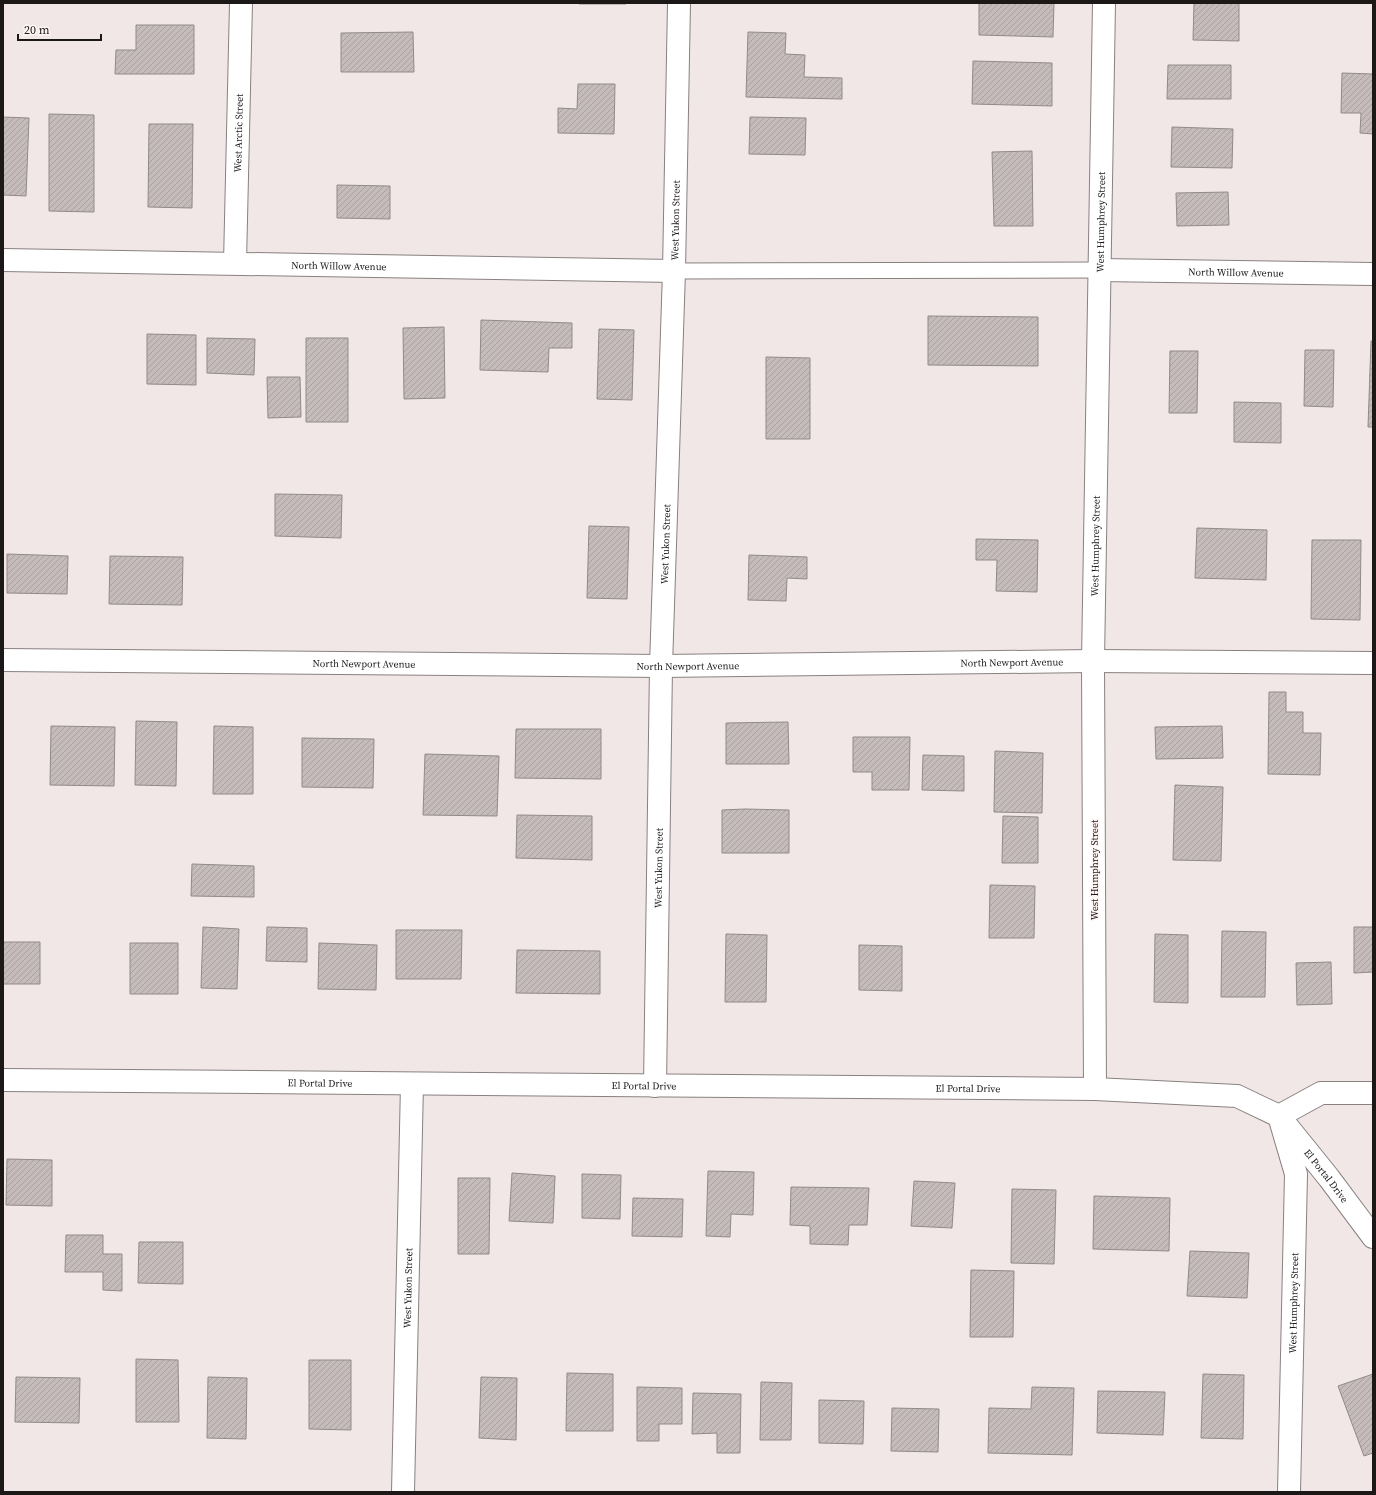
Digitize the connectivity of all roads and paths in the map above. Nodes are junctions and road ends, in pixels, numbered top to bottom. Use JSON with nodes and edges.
{"nodes":[{"id":1,"x":241,"y":3,"type":"edge"},
{"id":2,"x":679,"y":3,"type":"edge"},
{"id":3,"x":1104,"y":3,"type":"edge"},
{"id":4,"x":3,"y":260,"type":"edge"},
{"id":5,"x":235,"y":263,"type":"junction"},
{"id":6,"x":1099,"y":270,"type":"junction"},
{"id":7,"x":674,"y":271,"type":"junction"},
{"id":8,"x":1373,"y":274,"type":"edge"},
{"id":9,"x":3,"y":660,"type":"edge"},
{"id":10,"x":1093,"y":661,"type":"junction"},
{"id":11,"x":1373,"y":664,"type":"edge"},
{"id":12,"x":661,"y":666,"type":"junction"},
{"id":13,"x":3,"y":1080,"type":"edge"},
{"id":14,"x":412,"y":1084,"type":"junction"},
{"id":15,"x":655,"y":1086,"type":"junction"},
{"id":16,"x":1095,"y":1089,"type":"junction"},
{"id":17,"x":1373,"y":1093,"type":"edge"},
{"id":18,"x":1279,"y":1116,"type":"junction"},
{"id":19,"x":1373,"y":1237,"type":"edge"},
{"id":20,"x":403,"y":1492,"type":"edge"},
{"id":21,"x":1288,"y":1492,"type":"edge"}],
"edges":[{"from":1,"to":5,"type":"street","name":"West Arctic Street"},
{"from":2,"to":7,"type":"street","name":"West Yukon Street"},
{"from":3,"to":6,"type":"street","name":"West Humphrey Street"},
{"from":4,"to":5,"type":"street","name":"North Willow Avenue"},
{"from":5,"to":7,"type":"street","name":"North Willow Avenue"},
{"from":6,"to":7,"type":"lane"},
{"from":6,"to":8,"type":"street","name":"North Willow Avenue"},
{"from":6,"to":10,"type":"street","name":"West Humphrey Street"},
{"from":7,"to":12,"type":"street","name":"West Yukon Street"},
{"from":9,"to":12,"type":"street","name":"North Newport Avenue"},
{"from":10,"to":11,"type":"street","name":"North Newport Avenue"},
{"from":10,"to":12,"type":"street","name":"North Newport Avenue"},
{"from":10,"to":16,"type":"street","name":"West Humphrey Street"},
{"from":12,"to":15,"type":"street","name":"West Yukon Street"},
{"from":13,"to":14,"type":"street","name":"El Portal Drive"},
{"from":14,"to":15,"type":"street","name":"El Portal Drive"},
{"from":14,"to":20,"type":"street","name":"West Yukon Street"},
{"from":15,"to":16,"type":"street","name":"El Portal Drive"},
{"from":16,"to":18,"type":"street","name":"El Portal Drive"},
{"from":17,"to":18,"type":"street"},
{"from":18,"to":19,"type":"street","name":"El Portal Drive"},
{"from":18,"to":21,"type":"street","name":"West Humphrey Street"}]}
